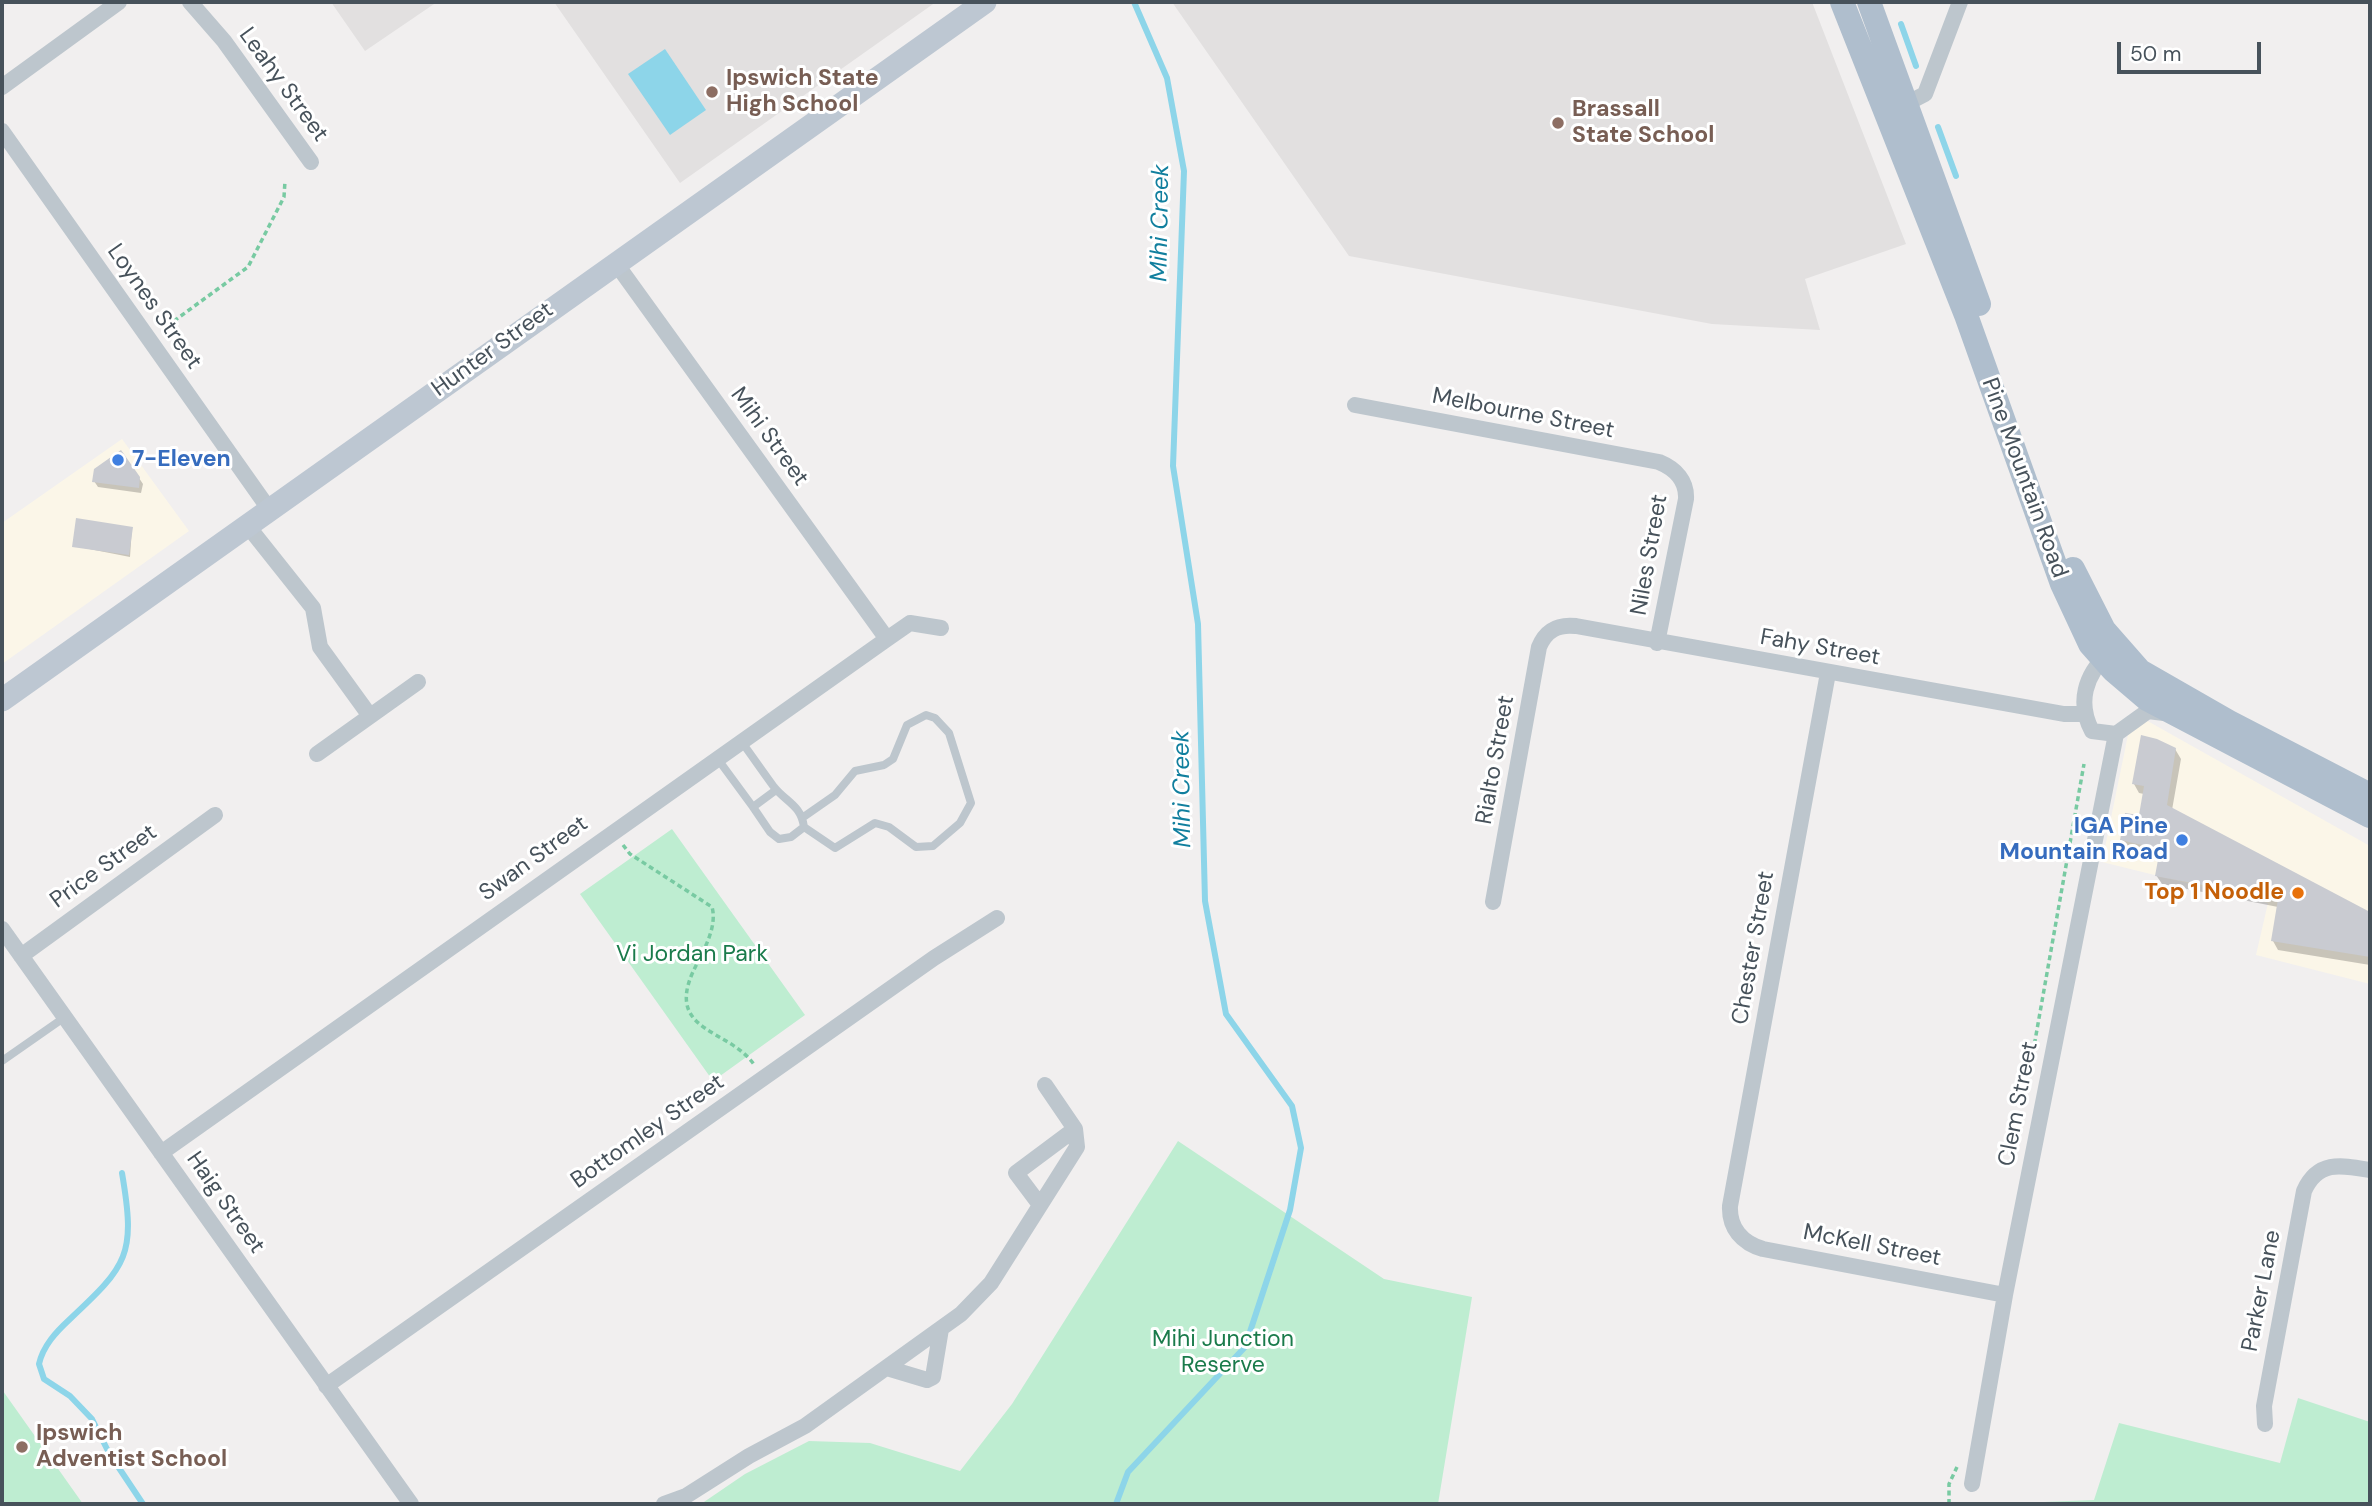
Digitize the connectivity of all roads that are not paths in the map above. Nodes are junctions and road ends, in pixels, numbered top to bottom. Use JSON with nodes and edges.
{"nodes":[{"id":1,"x":119,"y":2,"type":"edge"},
{"id":2,"x":190,"y":2,"type":"edge"},
{"id":3,"x":985,"y":2,"type":"edge"},
{"id":4,"x":1842,"y":2,"type":"edge"},
{"id":5,"x":1870,"y":2,"type":"edge"},
{"id":6,"x":1960,"y":2,"type":"edge"},
{"id":7,"x":2,"y":87,"type":"edge"},
{"id":8,"x":1897,"y":109,"type":"junction"},
{"id":9,"x":2,"y":131,"type":"edge"},
{"id":10,"x":311,"y":162,"type":"dead end"},
{"id":11,"x":615,"y":262,"type":"junction"},
{"id":12,"x":1355,"y":405,"type":"dead end"},
{"id":13,"x":1680,"y":477,"type":"joint"},
{"id":14,"x":270,"y":509,"type":"junction"},
{"id":15,"x":247,"y":525,"type":"junction"},
{"id":16,"x":942,"y":628,"type":"dead end"},
{"id":17,"x":1551,"y":630,"type":"joint"},
{"id":18,"x":887,"y":639,"type":"junction"},
{"id":19,"x":1657,"y":643,"type":"junction"},
{"id":20,"x":2109,"y":653,"type":"junction"},
{"id":21,"x":1828,"y":673,"type":"junction"},
{"id":22,"x":418,"y":682,"type":"dead end"},
{"id":23,"x":2,"y":700,"type":"edge"},
{"id":24,"x":2146,"y":700,"type":"junction"},
{"id":25,"x":2083,"y":714,"type":"junction"},
{"id":26,"x":370,"y":716,"type":"junction"},
{"id":27,"x":2116,"y":734,"type":"junction"},
{"id":28,"x":741,"y":741,"type":"junction"},
{"id":29,"x":317,"y":754,"type":"dead end"},
{"id":30,"x":717,"y":758,"type":"junction"},
{"id":31,"x":776,"y":790,"type":"junction"},
{"id":32,"x":2370,"y":795,"type":"edge"},
{"id":33,"x":753,"y":807,"type":"junction"},
{"id":34,"x":215,"y":815,"type":"dead end"},
{"id":35,"x":2370,"y":816,"type":"edge"},
{"id":36,"x":803,"y":822,"type":"junction"},
{"id":37,"x":1493,"y":902,"type":"dead end"},
{"id":38,"x":997,"y":918,"type":"dead end"},
{"id":39,"x":2,"y":929,"type":"edge"},
{"id":40,"x":21,"y":956,"type":"junction"},
{"id":41,"x":65,"y":1017,"type":"junction"},
{"id":42,"x":2,"y":1061,"type":"edge"},
{"id":43,"x":1045,"y":1085,"type":"dead end"},
{"id":44,"x":1075,"y":1129,"type":"junction"},
{"id":45,"x":161,"y":1153,"type":"junction"},
{"id":46,"x":2370,"y":1170,"type":"edge"},
{"id":47,"x":1040,"y":1205,"type":"junction"},
{"id":48,"x":1736,"y":1231,"type":"joint"},
{"id":49,"x":2005,"y":1295,"type":"junction"},
{"id":50,"x":942,"y":1329,"type":"junction"},
{"id":51,"x":887,"y":1368,"type":"junction"},
{"id":52,"x":326,"y":1385,"type":"junction"},
{"id":53,"x":2265,"y":1424,"type":"dead end"},
{"id":54,"x":1972,"y":1484,"type":"dead end"},
{"id":55,"x":411,"y":1504,"type":"edge"},
{"id":56,"x":664,"y":1504,"type":"edge"}],
"edges":[{"from":1,"to":7,"type":"street"},
{"from":2,"to":10,"type":"street","name":"Leahy Street"},
{"from":3,"to":11,"type":"main road","name":"Hunter Street"},
{"from":4,"to":8,"type":"main road","name":"Pine Mountain Road"},
{"from":5,"to":8,"type":"main road","name":"Pine Mountain Road"},
{"from":6,"to":8,"type":"street"},
{"from":8,"to":20,"type":"main road","name":"Pine Mountain Road"},
{"from":9,"to":14,"type":"street","name":"Loynes Street"},
{"from":11,"to":14,"type":"main road","name":"Hunter Street"},
{"from":11,"to":18,"type":"street","name":"Mihi Street"},
{"from":12,"to":13,"type":"street","name":"Melbourne Street"},
{"from":13,"to":19,"type":"street","name":"Niles Street"},
{"from":14,"to":15,"type":"main road","name":"Hunter Street"},
{"from":15,"to":23,"type":"main road","name":"Hunter Street"},
{"from":15,"to":26,"type":"street"},
{"from":16,"to":18,"type":"street","name":"Swan Street"},
{"from":17,"to":19,"type":"street","name":"Fahy Street"},
{"from":17,"to":37,"type":"street","name":"Rialto Street"},
{"from":18,"to":28,"type":"street","name":"Swan Street"},
{"from":19,"to":21,"type":"street","name":"Fahy Street"},
{"from":20,"to":24,"type":"main road","name":"Pine Mountain Road"},
{"from":20,"to":25,"type":"street"},
{"from":21,"to":25,"type":"street","name":"Fahy Street"},
{"from":21,"to":48,"type":"street","name":"Chester Street"},
{"from":22,"to":26,"type":"street"},
{"from":24,"to":27,"type":"street"},
{"from":24,"to":32,"type":"main road","name":"Pine Mountain Road"},
{"from":24,"to":35,"type":"main road","name":"Pine Mountain Road"},
{"from":25,"to":27,"type":"street"},
{"from":26,"to":29,"type":"street"},
{"from":27,"to":49,"type":"street","name":"Clem Street"},
{"from":28,"to":30,"type":"street","name":"Swan Street"},
{"from":28,"to":31,"type":"lane"},
{"from":30,"to":33,"type":"lane"},
{"from":30,"to":45,"type":"street","name":"Swan Street"},
{"from":31,"to":33,"type":"lane"},
{"from":31,"to":36,"type":"lane"},
{"from":33,"to":36,"type":"lane"},
{"from":34,"to":40,"type":"street","name":"Price Street"},
{"from":36,"to":36,"type":"lane"},
{"from":38,"to":52,"type":"street","name":"Bottomley Street"},
{"from":39,"to":40,"type":"street","name":"Haig Street"},
{"from":40,"to":41,"type":"street","name":"Haig Street"},
{"from":41,"to":42,"type":"lane"},
{"from":41,"to":45,"type":"street","name":"Haig Street"},
{"from":43,"to":44,"type":"street"},
{"from":44,"to":47,"type":"street"},
{"from":44,"to":47,"type":"street"},
{"from":45,"to":52,"type":"street","name":"Haig Street"},
{"from":46,"to":53,"type":"street","name":"Parker Lane"},
{"from":47,"to":50,"type":"street"},
{"from":48,"to":49,"type":"street","name":"McKell Street"},
{"from":49,"to":54,"type":"street","name":"Clem Street"},
{"from":50,"to":51,"type":"street"},
{"from":50,"to":51,"type":"street"},
{"from":51,"to":56,"type":"street"},
{"from":52,"to":55,"type":"street","name":"Haig Street"}]}
